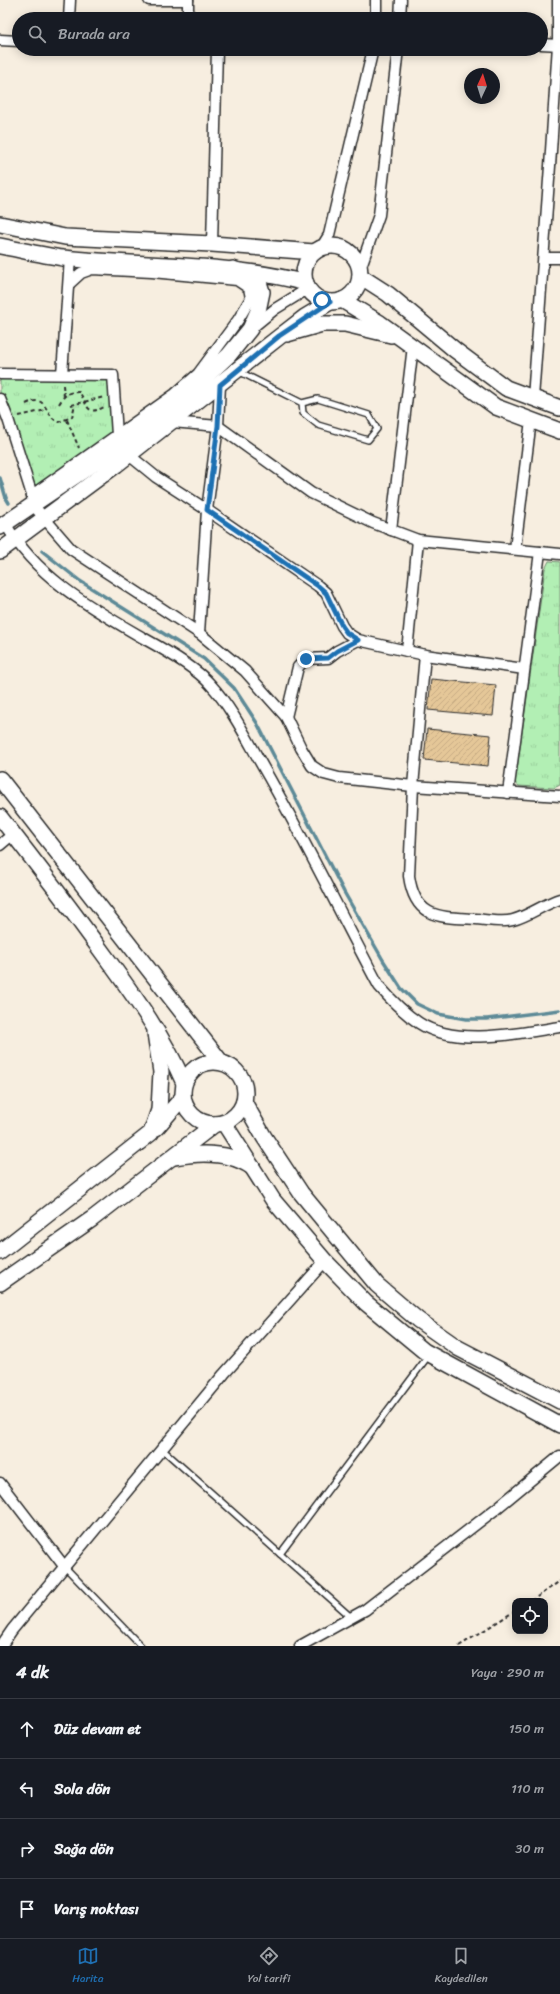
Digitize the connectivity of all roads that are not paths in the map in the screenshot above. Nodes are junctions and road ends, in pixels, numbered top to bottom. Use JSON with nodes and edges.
{"nodes":[{"id":1,"x":70,"y":0,"type":"edge"},
{"id":2,"x":149,"y":0,"type":"edge"},
{"id":3,"x":188,"y":0,"type":"edge"},
{"id":4,"x":376,"y":0,"type":"edge"},
{"id":5,"x":401,"y":0,"type":"edge"},
{"id":6,"x":558,"y":0,"type":"edge"},
{"id":7,"x":69,"y":12,"type":"edge"},
{"id":8,"x":188,"y":12,"type":"edge"},
{"id":9,"x":376,"y":12,"type":"edge"},
{"id":10,"x":400,"y":12,"type":"edge"},
{"id":11,"x":0,"y":40,"type":"edge"},
{"id":12,"x":12,"y":41,"type":"edge"},
{"id":13,"x":548,"y":44,"type":"edge"},
{"id":14,"x":559,"y":45,"type":"edge"},
{"id":15,"x":217,"y":56,"type":"edge"},
{"id":16,"x":371,"y":56,"type":"edge"},
{"id":17,"x":397,"y":56,"type":"edge"},
{"id":18,"x":555,"y":166,"type":"edge"},
{"id":19,"x":0,"y":224,"type":"edge"},
{"id":20,"x":212,"y":244,"type":"junction"},
{"id":21,"x":0,"y":246,"type":"edge"},
{"id":22,"x":318,"y":250,"type":"junction"},
{"id":23,"x":70,"y":258,"type":"junction"},
{"id":24,"x":544,"y":258,"type":"junction"},
{"id":25,"x":560,"y":258,"type":"edge"},
{"id":26,"x":233,"y":269,"type":"junction"},
{"id":27,"x":360,"y":273,"type":"junction"},
{"id":28,"x":69,"y":284,"type":"junction"},
{"id":29,"x":307,"y":286,"type":"junction"},
{"id":30,"x":336,"y":301,"type":"junction"},
{"id":31,"x":250,"y":329,"type":"junction"},
{"id":32,"x":279,"y":336,"type":"junction"},
{"id":33,"x":399,"y":337,"type":"junction"},
{"id":34,"x":412,"y":346,"type":"junction"},
{"id":35,"x":237,"y":371,"type":"junction"},
{"id":36,"x":0,"y":374,"type":"edge"},
{"id":37,"x":62,"y":374,"type":"junction"},
{"id":38,"x":220,"y":385,"type":"junction"},
{"id":39,"x":533,"y":398,"type":"junction"},
{"id":40,"x":0,"y":399,"type":"edge"},
{"id":41,"x":302,"y":403,"type":"junction"},
{"id":42,"x":560,"y":408,"type":"edge"},
{"id":43,"x":531,"y":420,"type":"junction"},
{"id":44,"x":172,"y":422,"type":"junction"},
{"id":45,"x":218,"y":426,"type":"junction"},
{"id":46,"x":560,"y":431,"type":"edge"},
{"id":47,"x":117,"y":434,"type":"junction"},
{"id":48,"x":129,"y":455,"type":"junction"},
{"id":49,"x":33,"y":500,"type":"junction"},
{"id":50,"x":207,"y":510,"type":"junction"},
{"id":51,"x":44,"y":518,"type":"junction"},
{"id":52,"x":2,"y":522,"type":"edge"},
{"id":53,"x":391,"y":530,"type":"junction"},
{"id":54,"x":15,"y":540,"type":"junction"},
{"id":55,"x":418,"y":540,"type":"junction"},
{"id":56,"x":515,"y":549,"type":"junction"},
{"id":57,"x":0,"y":551,"type":"edge"},
{"id":58,"x":540,"y":552,"type":"junction"},
{"id":59,"x":560,"y":554,"type":"edge"},
{"id":60,"x":199,"y":633,"type":"junction"},
{"id":61,"x":358,"y":640,"type":"junction"},
{"id":62,"x":407,"y":651,"type":"junction"},
{"id":63,"x":425,"y":655,"type":"junction"},
{"id":64,"x":524,"y":669,"type":"junction"},
{"id":65,"x":286,"y":717,"type":"junction"},
{"id":66,"x":0,"y":779,"type":"edge"},
{"id":67,"x":413,"y":786,"type":"junction"},
{"id":68,"x":508,"y":794,"type":"junction"},
{"id":69,"x":560,"y":796,"type":"edge"},
{"id":70,"x":0,"y":817,"type":"edge"},
{"id":71,"x":13,"y":834,"type":"junction"},
{"id":72,"x":0,"y":845,"type":"edge"},
{"id":73,"x":560,"y":899,"type":"edge"},
{"id":74,"x":154,"y":1026,"type":"junction"},
{"id":75,"x":560,"y":1026,"type":"edge"},
{"id":76,"x":221,"y":1062,"type":"junction"},
{"id":77,"x":184,"y":1090,"type":"junction"},
{"id":78,"x":244,"y":1102,"type":"junction"},
{"id":79,"x":219,"y":1124,"type":"junction"},
{"id":80,"x":151,"y":1134,"type":"junction"},
{"id":81,"x":172,"y":1158,"type":"junction"},
{"id":82,"x":253,"y":1168,"type":"junction"},
{"id":83,"x":0,"y":1252,"type":"edge"},
{"id":84,"x":325,"y":1261,"type":"junction"},
{"id":85,"x":0,"y":1283,"type":"edge"},
{"id":86,"x":430,"y":1354,"type":"junction"},
{"id":87,"x":560,"y":1401,"type":"edge"},
{"id":88,"x":560,"y":1425,"type":"edge"},
{"id":89,"x":162,"y":1449,"type":"junction"},
{"id":90,"x":560,"y":1456,"type":"edge"},
{"id":91,"x":0,"y":1482,"type":"edge"},
{"id":92,"x":280,"y":1554,"type":"junction"},
{"id":93,"x":64,"y":1566,"type":"junction"},
{"id":94,"x":351,"y":1617,"type":"junction"},
{"id":95,"x":1,"y":1646,"type":"edge"},
{"id":96,"x":141,"y":1646,"type":"edge"},
{"id":97,"x":300,"y":1646,"type":"edge"}],
"edges":[{"from":1,"to":7,"type":"street"},
{"from":2,"to":3,"type":"street"},
{"from":3,"to":8,"type":"street"},
{"from":4,"to":9,"type":"street"},
{"from":5,"to":10,"type":"street"},
{"from":6,"to":14,"type":"street"},
{"from":11,"to":12,"type":"street"},
{"from":13,"to":14,"type":"street"},
{"from":14,"to":18,"type":"street"},
{"from":15,"to":20,"type":"street"},
{"from":16,"to":22,"type":"street"},
{"from":17,"to":27,"type":"street"},
{"from":18,"to":24,"type":"street"},
{"from":19,"to":20,"type":"main road"},
{"from":20,"to":22,"type":"main road"},
{"from":21,"to":23,"type":"main road"},
{"from":22,"to":27,"type":"main road"},
{"from":22,"to":29,"type":"main road"},
{"from":23,"to":26,"type":"main road"},
{"from":23,"to":28,"type":"street"},
{"from":24,"to":25,"type":"street"},
{"from":24,"to":39,"type":"street"},
{"from":26,"to":29,"type":"main road"},
{"from":26,"to":31,"type":"main road"},
{"from":27,"to":30,"type":"main road"},
{"from":27,"to":39,"type":"main road"},
{"from":28,"to":37,"type":"street"},
{"from":28,"to":47,"type":"street"},
{"from":29,"to":30,"type":"main road"},
{"from":29,"to":31,"type":"street"},
{"from":30,"to":32,"type":"main road"},
{"from":30,"to":33,"type":"main road"},
{"from":31,"to":49,"type":"main road"},
{"from":32,"to":33,"type":"main road"},
{"from":32,"to":35,"type":"main road"},
{"from":33,"to":34,"type":"main road"},
{"from":34,"to":43,"type":"main road"},
{"from":34,"to":53,"type":"street"},
{"from":35,"to":38,"type":"main road"},
{"from":35,"to":41,"type":"lane"},
{"from":36,"to":37,"type":"street"},
{"from":37,"to":47,"type":"street"},
{"from":38,"to":44,"type":"main road"},
{"from":38,"to":45,"type":"street"},
{"from":39,"to":42,"type":"main road"},
{"from":40,"to":49,"type":"street"},
{"from":41,"to":41,"type":"lane"},
{"from":43,"to":46,"type":"main road"},
{"from":43,"to":56,"type":"street"},
{"from":44,"to":45,"type":"street"},
{"from":44,"to":48,"type":"main road"},
{"from":45,"to":50,"type":"street"},
{"from":45,"to":53,"type":"street"},
{"from":47,"to":49,"type":"street"},
{"from":48,"to":50,"type":"street"},
{"from":48,"to":51,"type":"main road"},
{"from":49,"to":51,"type":"street"},
{"from":49,"to":52,"type":"main road"},
{"from":50,"to":60,"type":"street"},
{"from":50,"to":61,"type":"street"},
{"from":51,"to":54,"type":"main road"},
{"from":51,"to":60,"type":"street"},
{"from":52,"to":54,"type":"street"},
{"from":53,"to":55,"type":"street"},
{"from":54,"to":57,"type":"main road"},
{"from":54,"to":75,"type":"street"},
{"from":55,"to":56,"type":"street"},
{"from":55,"to":62,"type":"street"},
{"from":56,"to":58,"type":"street"},
{"from":58,"to":59,"type":"street"},
{"from":58,"to":64,"type":"street"},
{"from":60,"to":65,"type":"street"},
{"from":61,"to":62,"type":"street"},
{"from":61,"to":65,"type":"street"},
{"from":62,"to":63,"type":"street"},
{"from":63,"to":64,"type":"street"},
{"from":63,"to":67,"type":"street"},
{"from":64,"to":68,"type":"street"},
{"from":65,"to":67,"type":"street"},
{"from":66,"to":76,"type":"main road"},
{"from":67,"to":68,"type":"street"},
{"from":67,"to":73,"type":"street"},
{"from":68,"to":69,"type":"street"},
{"from":70,"to":71,"type":"main road"},
{"from":71,"to":72,"type":"street"},
{"from":71,"to":74,"type":"main road"},
{"from":74,"to":77,"type":"main road"},
{"from":74,"to":80,"type":"main road"},
{"from":76,"to":77,"type":"main road"},
{"from":76,"to":78,"type":"main road"},
{"from":77,"to":79,"type":"main road"},
{"from":77,"to":80,"type":"main road"},
{"from":78,"to":79,"type":"main road"},
{"from":78,"to":87,"type":"main road"},
{"from":79,"to":81,"type":"main road"},
{"from":79,"to":82,"type":"main road"},
{"from":80,"to":83,"type":"main road"},
{"from":81,"to":82,"type":"main road"},
{"from":81,"to":85,"type":"main road"},
{"from":82,"to":84,"type":"main road"},
{"from":84,"to":86,"type":"main road"},
{"from":84,"to":89,"type":"street"},
{"from":86,"to":88,"type":"main road"},
{"from":86,"to":92,"type":"lane"},
{"from":89,"to":92,"type":"lane"},
{"from":89,"to":93,"type":"street"},
{"from":90,"to":94,"type":"street"},
{"from":91,"to":93,"type":"street"},
{"from":92,"to":94,"type":"lane"},
{"from":93,"to":95,"type":"street"},
{"from":93,"to":96,"type":"lane"},
{"from":94,"to":97,"type":"street"}]}
